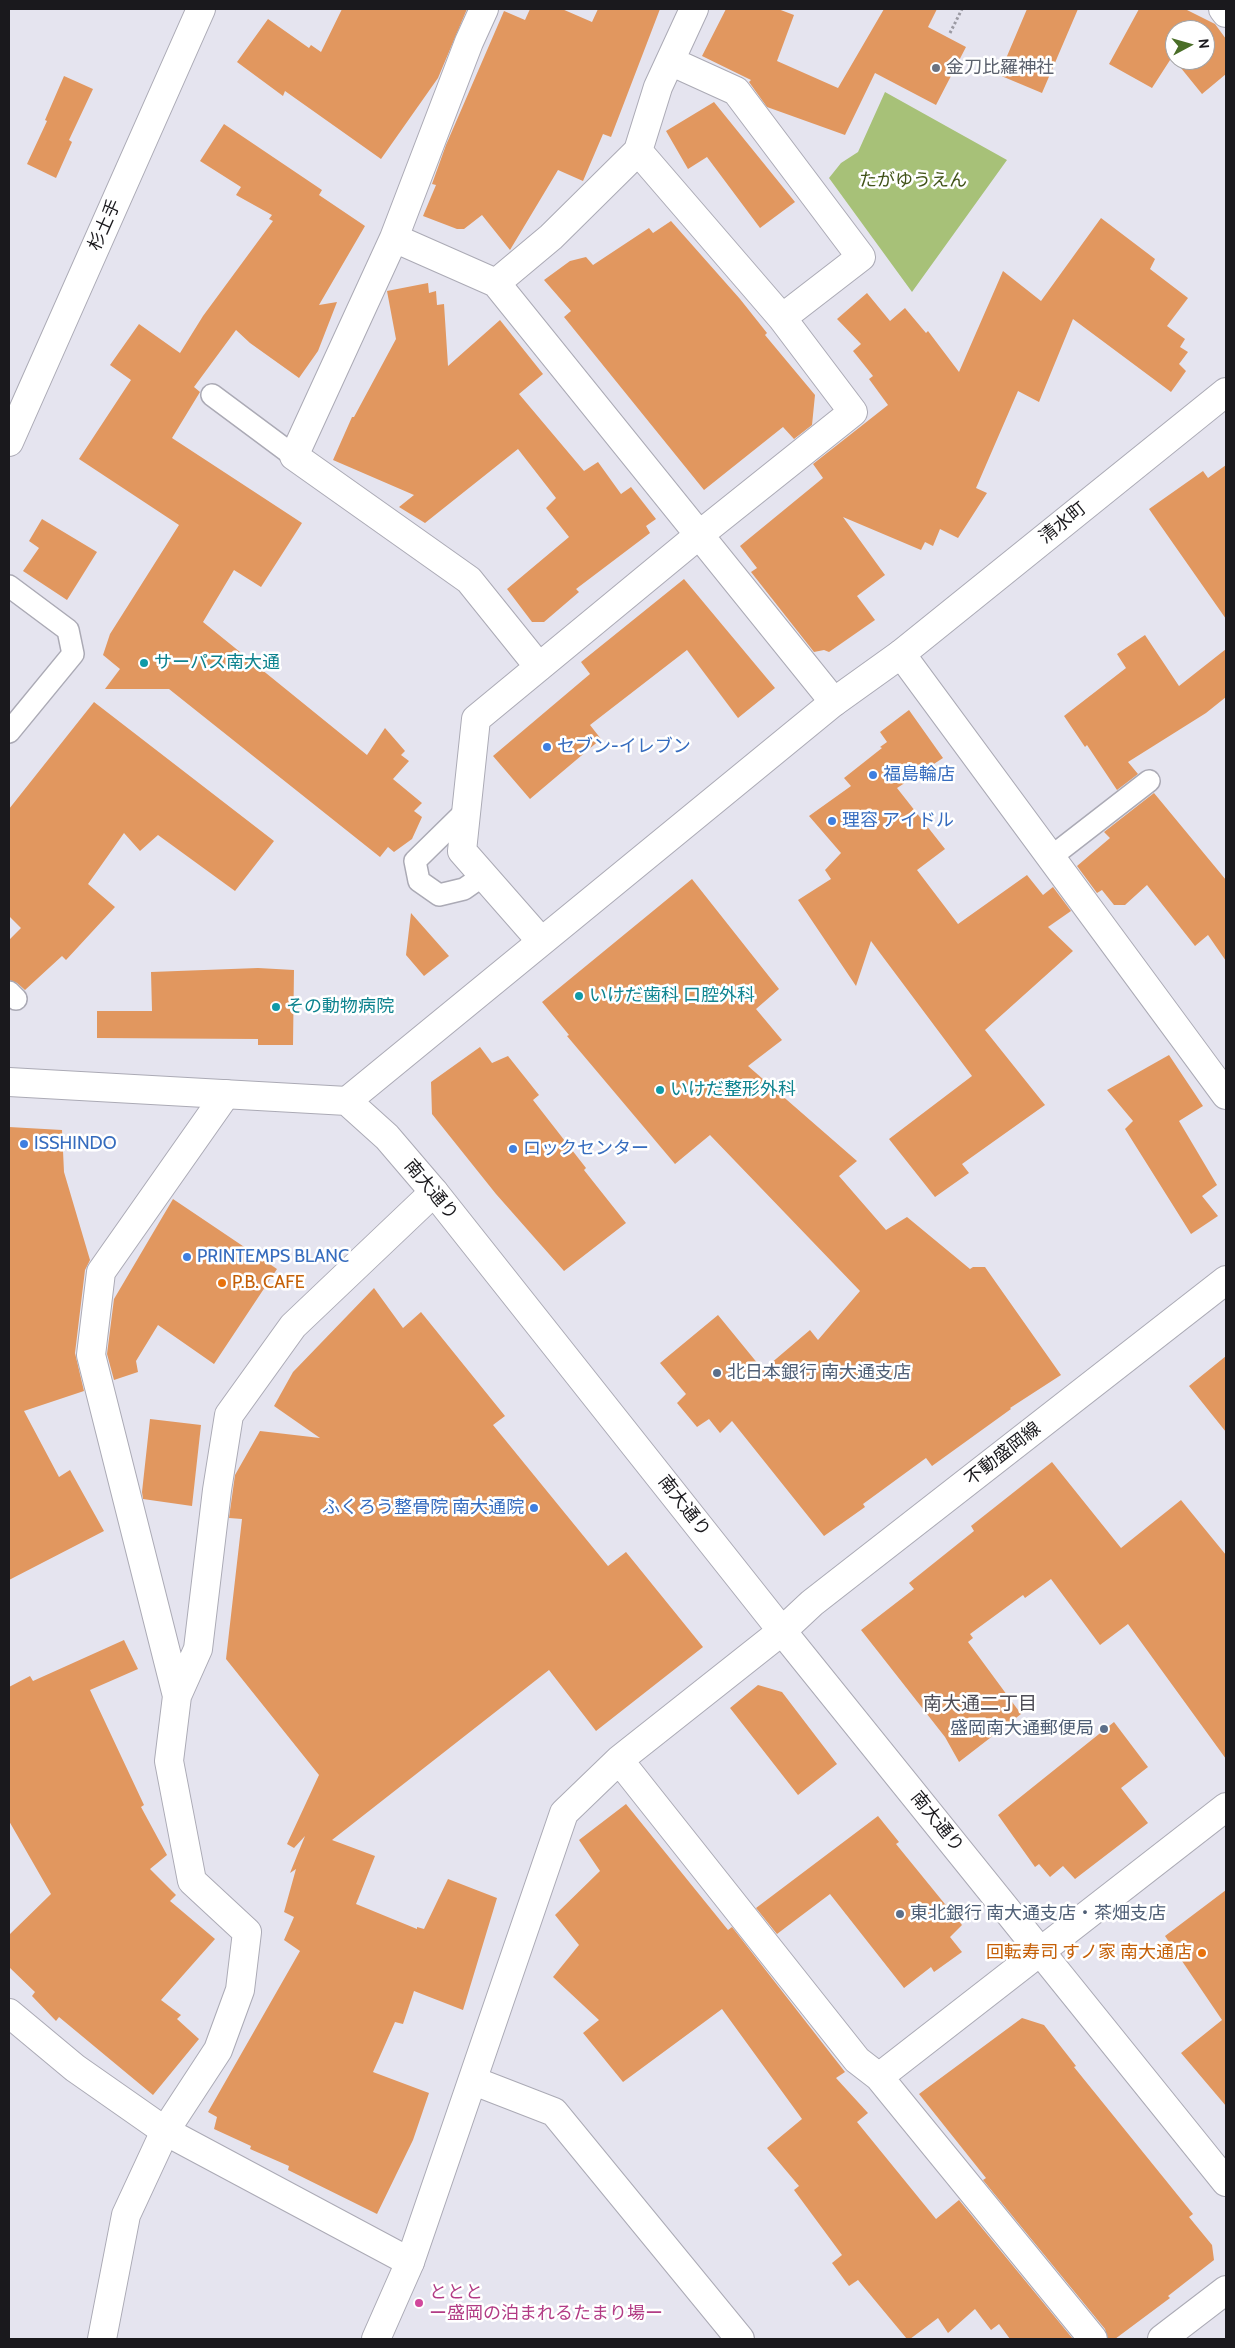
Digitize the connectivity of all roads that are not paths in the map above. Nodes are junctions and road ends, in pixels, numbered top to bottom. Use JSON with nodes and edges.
{"nodes":[{"id":1,"x":201,"y":9,"type":"edge"},
{"id":2,"x":484,"y":9,"type":"edge"},
{"id":3,"x":694,"y":9,"type":"edge"},
{"id":4,"x":1223,"y":9,"type":"edge"},
{"id":5,"x":1226,"y":13,"type":"edge"},
{"id":6,"x":670,"y":61,"type":"junction"},
{"id":7,"x":638,"y":151,"type":"junction"},
{"id":8,"x":394,"y":238,"type":"junction"},
{"id":9,"x":496,"y":283,"type":"junction"},
{"id":10,"x":782,"y":318,"type":"junction"},
{"id":11,"x":1226,"y":392,"type":"edge"},
{"id":12,"x":212,"y":395,"type":"dead end"},
{"id":13,"x":9,"y":442,"type":"edge"},
{"id":14,"x":294,"y":456,"type":"junction"},
{"id":15,"x":699,"y":535,"type":"junction"},
{"id":16,"x":9,"y":586,"type":"edge"},
{"id":17,"x":901,"y":654,"type":"junction"},
{"id":18,"x":539,"y":667,"type":"junction"},
{"id":19,"x":834,"y":702,"type":"junction"},
{"id":20,"x":9,"y":732,"type":"edge"},
{"id":21,"x":1149,"y":781,"type":"dead end"},
{"id":22,"x":466,"y":811,"type":"junction"},
{"id":23,"x":1051,"y":857,"type":"junction"},
{"id":24,"x":484,"y":875,"type":"junction"},
{"id":25,"x":541,"y":941,"type":"junction"},
{"id":26,"x":9,"y":1082,"type":"edge"},
{"id":27,"x":226,"y":1094,"type":"junction"},
{"id":28,"x":1226,"y":1095,"type":"edge"},
{"id":29,"x":347,"y":1100,"type":"junction"},
{"id":30,"x":434,"y":1192,"type":"junction"},
{"id":31,"x":1226,"y":1280,"type":"edge"},
{"id":32,"x":782,"y":1630,"type":"junction"},
{"id":33,"x":177,"y":1696,"type":"junction"},
{"id":34,"x":619,"y":1760,"type":"junction"},
{"id":35,"x":1226,"y":1807,"type":"edge"},
{"id":36,"x":1042,"y":1951,"type":"junction"},
{"id":37,"x":9,"y":2013,"type":"edge"},
{"id":38,"x":879,"y":2077,"type":"junction"},
{"id":39,"x":474,"y":2081,"type":"junction"},
{"id":40,"x":165,"y":2131,"type":"junction"},
{"id":41,"x":1226,"y":2182,"type":"edge"},
{"id":42,"x":410,"y":2262,"type":"junction"},
{"id":43,"x":1226,"y":2290,"type":"edge"},
{"id":44,"x":102,"y":2339,"type":"edge"},
{"id":45,"x":376,"y":2339,"type":"edge"},
{"id":46,"x":740,"y":2339,"type":"edge"},
{"id":47,"x":1092,"y":2339,"type":"edge"},
{"id":48,"x":1162,"y":2339,"type":"edge"}],
"edges":[{"from":1,"to":13,"type":"street","name":"杉土手"},
{"from":2,"to":8,"type":"street"},
{"from":3,"to":6,"type":"street"},
{"from":4,"to":5,"type":"street"},
{"from":6,"to":7,"type":"street"},
{"from":6,"to":10,"type":"street"},
{"from":7,"to":9,"type":"street"},
{"from":7,"to":10,"type":"street"},
{"from":8,"to":9,"type":"street"},
{"from":8,"to":14,"type":"street"},
{"from":9,"to":15,"type":"street"},
{"from":10,"to":15,"type":"street"},
{"from":11,"to":17,"type":"street","name":"清水町"},
{"from":12,"to":14,"type":"lane"},
{"from":14,"to":18,"type":"street"},
{"from":15,"to":18,"type":"street"},
{"from":15,"to":19,"type":"street"},
{"from":16,"to":20,"type":"lane"},
{"from":17,"to":19,"type":"street","name":"清水町"},
{"from":17,"to":23,"type":"street"},
{"from":18,"to":22,"type":"street"},
{"from":19,"to":25,"type":"street","name":"清水町"},
{"from":21,"to":23,"type":"lane"},
{"from":22,"to":24,"type":"street"},
{"from":22,"to":24,"type":"lane"},
{"from":23,"to":28,"type":"street"},
{"from":24,"to":25,"type":"street"},
{"from":25,"to":29,"type":"street","name":"清水町"},
{"from":26,"to":27,"type":"street"},
{"from":27,"to":29,"type":"street"},
{"from":27,"to":33,"type":"street"},
{"from":29,"to":30,"type":"street","name":"南大通り"},
{"from":30,"to":32,"type":"street","name":"南大通り"},
{"from":30,"to":33,"type":"street"},
{"from":31,"to":32,"type":"street","name":"不動盛岡線"},
{"from":32,"to":34,"type":"street","name":"不動盛岡線"},
{"from":32,"to":36,"type":"street","name":"南大通り"},
{"from":33,"to":40,"type":"street"},
{"from":34,"to":38,"type":"street"},
{"from":34,"to":39,"type":"street","name":"不動盛岡線"},
{"from":35,"to":36,"type":"street"},
{"from":36,"to":38,"type":"street"},
{"from":36,"to":41,"type":"street","name":"南大通り"},
{"from":37,"to":40,"type":"street"},
{"from":38,"to":47,"type":"street"},
{"from":39,"to":42,"type":"street","name":"不動盛岡線"},
{"from":39,"to":46,"type":"street"},
{"from":40,"to":42,"type":"street"},
{"from":40,"to":44,"type":"street"},
{"from":42,"to":45,"type":"street","name":"不動盛岡線"},
{"from":43,"to":48,"type":"street"}]}
